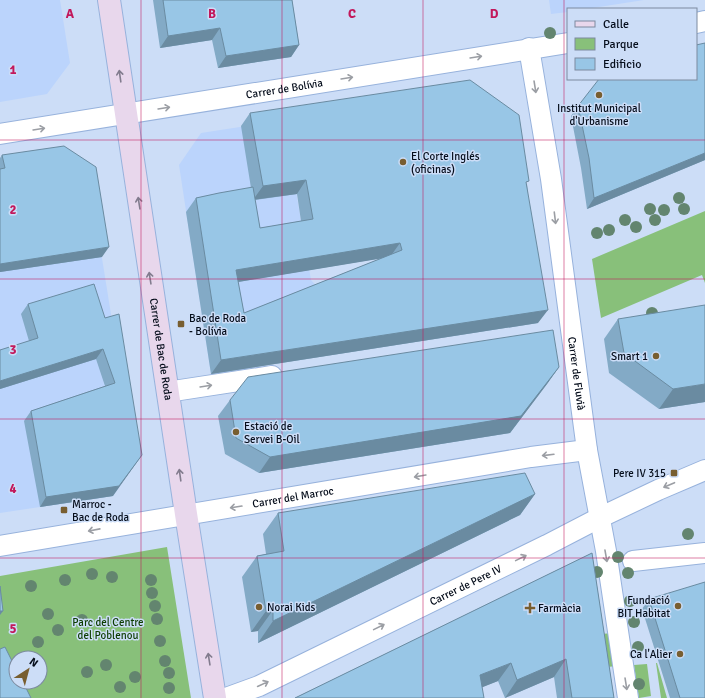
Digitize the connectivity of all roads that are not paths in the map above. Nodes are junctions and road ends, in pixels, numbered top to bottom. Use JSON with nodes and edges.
{"nodes":[{"id":1,"x":109,"y":0,"type":"edge"},
{"id":2,"x":567,"y":43,"type":"edge"},
{"id":3,"x":529,"y":48,"type":"junction"},
{"id":4,"x":125,"y":114,"type":"junction"},
{"id":5,"x":0,"y":134,"type":"edge"},
{"id":6,"x":286,"y":374,"type":"edge"},
{"id":7,"x":167,"y":392,"type":"junction"},
{"id":8,"x":587,"y":450,"type":"junction"},
{"id":9,"x":705,"y":470,"type":"edge"},
{"id":10,"x":186,"y":514,"type":"junction"},
{"id":11,"x":599,"y":518,"type":"junction"},
{"id":12,"x":0,"y":546,"type":"edge"},
{"id":13,"x":705,"y":553,"type":"edge"},
{"id":14,"x":633,"y":561,"type":"dead end"},
{"id":15,"x":216,"y":698,"type":"edge"},
{"id":16,"x":226,"y":698,"type":"edge"},
{"id":17,"x":628,"y":698,"type":"edge"}],
"edges":[{"from":4,"to":1,"type":"main road","name":"Carrer de Bac de Roda","one_way":true},
{"from":2,"to":3,"type":"street","name":"Carrer de Bolívia"},
{"from":4,"to":3,"type":"street","name":"Carrer de Bolívia","one_way":true},
{"from":3,"to":8,"type":"street","name":"Carrer de Fluvià","one_way":true},
{"from":5,"to":4,"type":"street","name":"Carrer de Bolívia","one_way":true},
{"from":7,"to":4,"type":"main road","name":"Carrer de Bac de Roda","one_way":true},
{"from":7,"to":6,"type":"street","one_way":true},
{"from":10,"to":7,"type":"main road","name":"Carrer de Bac de Roda","one_way":true},
{"from":8,"to":10,"type":"street","name":"Carrer del Marroc","one_way":true},
{"from":8,"to":11,"type":"street","name":"Carrer de Fluvià"},
{"from":9,"to":11,"type":"street","name":"Carrer de Pere IV","one_way":true},
{"from":10,"to":12,"type":"street","name":"Carrer del Marroc","one_way":true},
{"from":15,"to":10,"type":"main road","name":"Carrer de Bac de Roda","one_way":true},
{"from":16,"to":11,"type":"street","name":"Carrer de Pere IV","one_way":true},
{"from":11,"to":17,"type":"street","name":"Carrer de Fluvià","one_way":true},
{"from":13,"to":14,"type":"street"}]}
